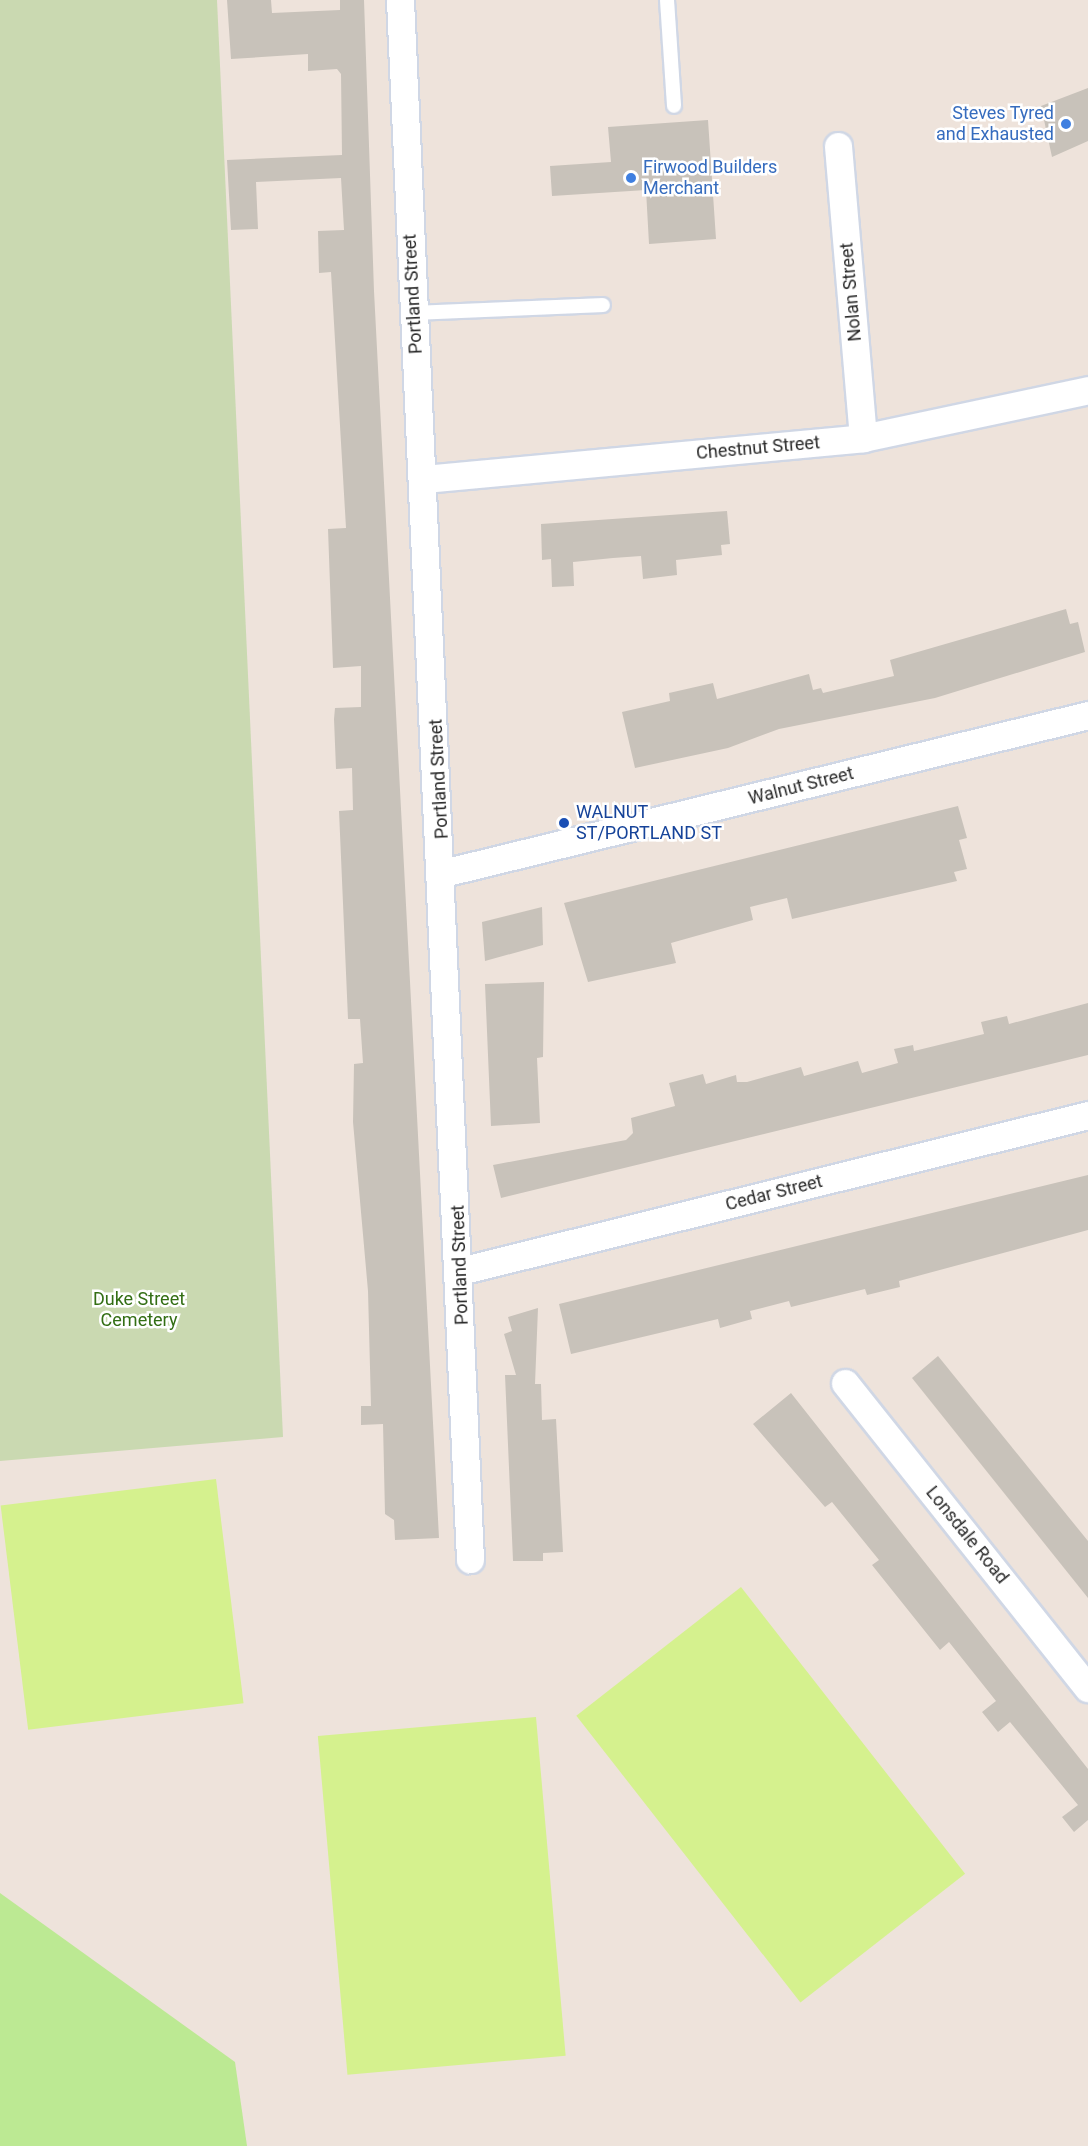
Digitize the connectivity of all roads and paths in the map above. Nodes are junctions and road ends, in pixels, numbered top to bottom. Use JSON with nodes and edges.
{"nodes":[{"id":1,"x":400,"y":0,"type":"edge"},
{"id":2,"x":667,"y":0,"type":"edge"},
{"id":3,"x":674,"y":106,"type":"dead end"},
{"id":4,"x":838,"y":146,"type":"dead end"},
{"id":5,"x":603,"y":305,"type":"dead end"},
{"id":6,"x":414,"y":313,"type":"junction"},
{"id":7,"x":1088,"y":390,"type":"edge"},
{"id":8,"x":863,"y":438,"type":"junction"},
{"id":9,"x":424,"y":479,"type":"junction"},
{"id":10,"x":1088,"y":715,"type":"edge"},
{"id":11,"x":443,"y":873,"type":"junction"},
{"id":12,"x":1088,"y":1115,"type":"edge"},
{"id":13,"x":460,"y":1270,"type":"junction"},
{"id":14,"x":845,"y":1383,"type":"dead end"},
{"id":15,"x":470,"y":1559,"type":"dead end"},
{"id":16,"x":1088,"y":1688,"type":"edge"}],
"edges":[{"from":1,"to":6,"type":"street","name":"Portland Street"},
{"from":2,"to":3,"type":"lane"},
{"from":4,"to":8,"type":"street","name":"Nolan Street"},
{"from":5,"to":6,"type":"lane"},
{"from":6,"to":9,"type":"street","name":"Portland Street"},
{"from":7,"to":8,"type":"street","name":"Chestnut Street"},
{"from":8,"to":9,"type":"street","name":"Chestnut Street"},
{"from":9,"to":11,"type":"street","name":"Portland Street"},
{"from":10,"to":11,"type":"street","name":"Walnut Street"},
{"from":11,"to":13,"type":"street","name":"Portland Street"},
{"from":12,"to":13,"type":"street","name":"Cedar Street"},
{"from":13,"to":15,"type":"street","name":"Portland Street"},
{"from":14,"to":16,"type":"street","name":"Lonsdale Road"}]}
